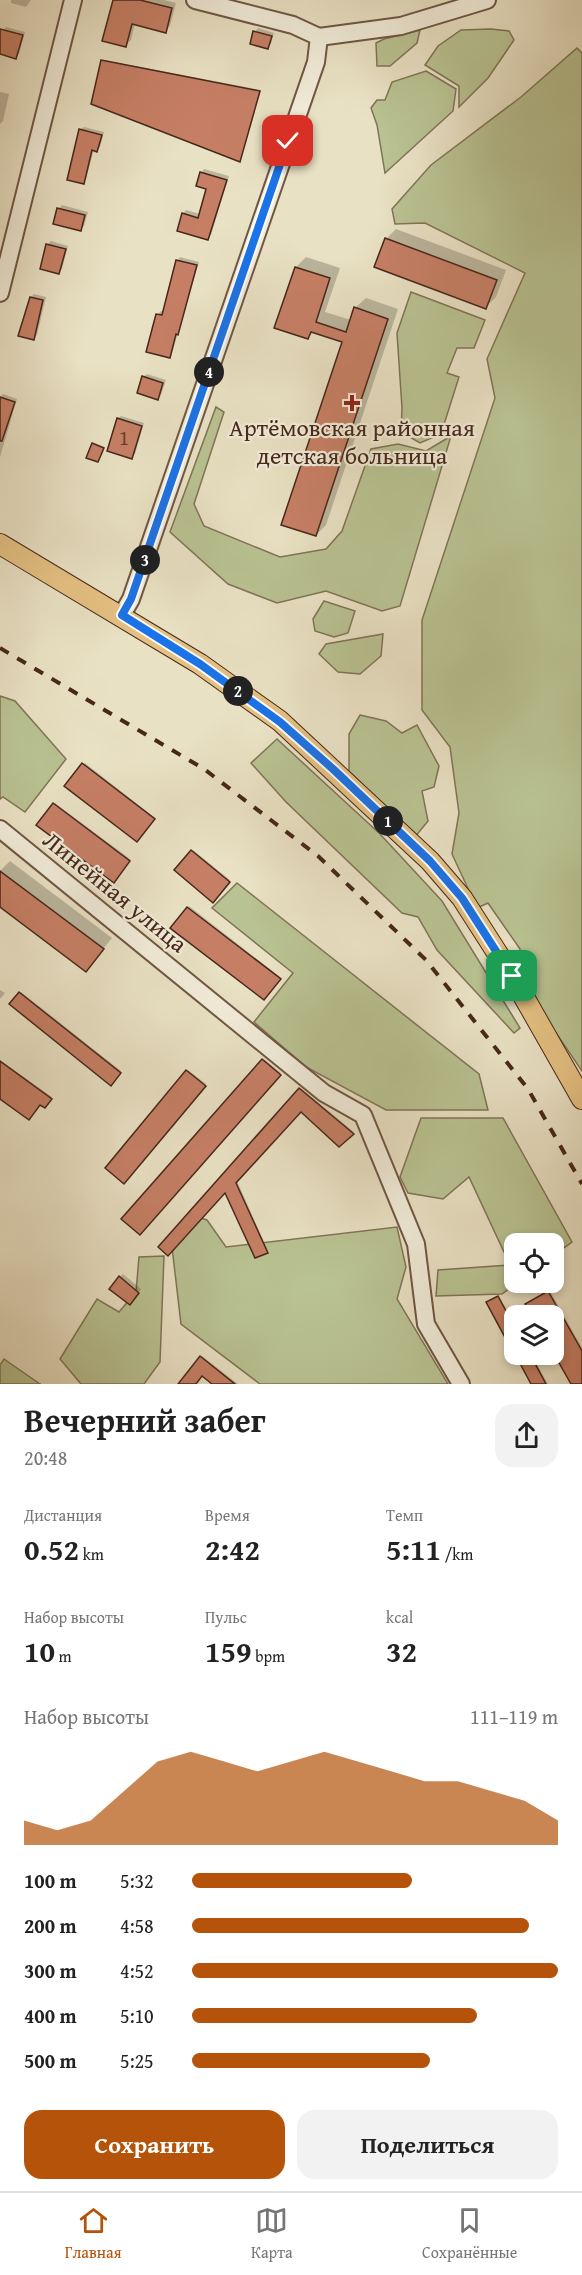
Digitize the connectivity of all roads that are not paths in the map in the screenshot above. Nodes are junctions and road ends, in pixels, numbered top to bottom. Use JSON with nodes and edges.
{"nodes":[{"id":1,"x":73,"y":0,"type":"edge"},
{"id":2,"x":195,"y":0,"type":"edge"},
{"id":3,"x":487,"y":0,"type":"edge"},
{"id":4,"x":319,"y":37,"type":"junction"},
{"id":5,"x":0,"y":293,"type":"edge"},
{"id":6,"x":0,"y":544,"type":"edge"},
{"id":7,"x":122,"y":615,"type":"junction"},
{"id":8,"x":0,"y":830,"type":"edge"},
{"id":9,"x":582,"y":1098,"type":"edge"},
{"id":10,"x":461,"y":1384,"type":"edge"}],
"edges":[{"from":1,"to":5,"type":"street"},
{"from":2,"to":4,"type":"street"},
{"from":3,"to":4,"type":"street"},
{"from":4,"to":7,"type":"street"},
{"from":6,"to":7,"type":"main road"},
{"from":7,"to":9,"type":"main road"},
{"from":8,"to":10,"type":"street","name":"Линейная улица"}]}
